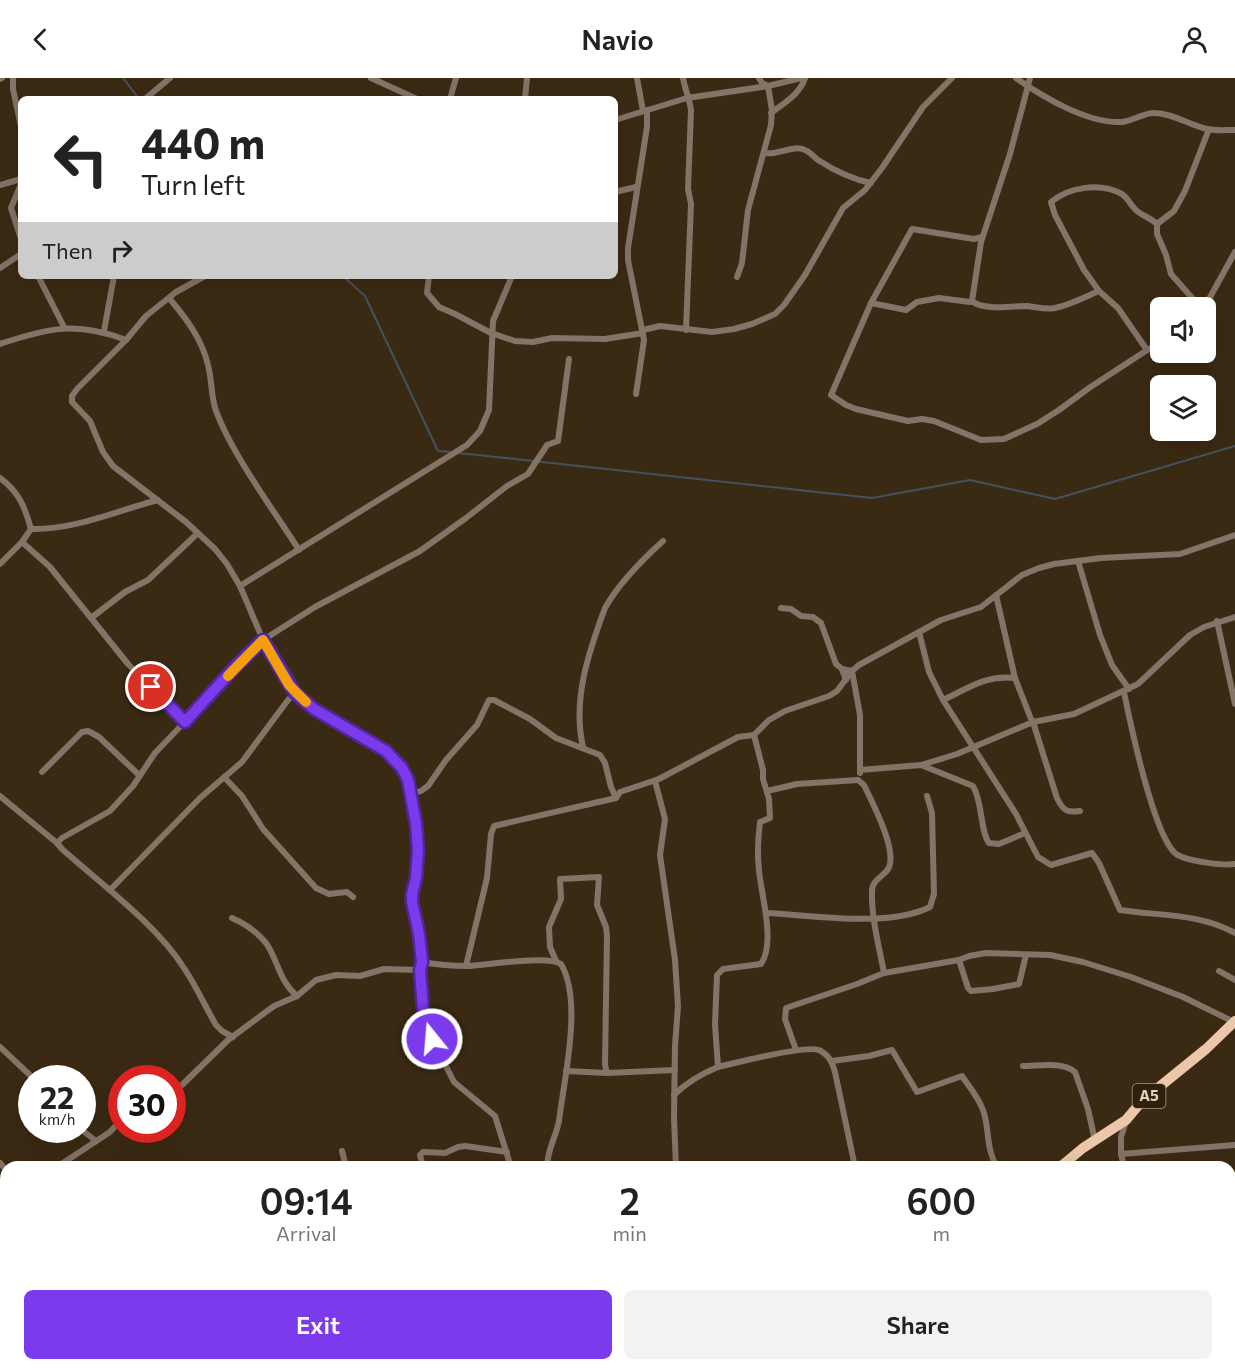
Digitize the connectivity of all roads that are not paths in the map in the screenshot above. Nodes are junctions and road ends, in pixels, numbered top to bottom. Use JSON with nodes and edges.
{"nodes":[{"id":1,"x":13,"y":78,"type":"edge"},
{"id":2,"x":170,"y":78,"type":"edge"},
{"id":3,"x":371,"y":78,"type":"edge"},
{"id":4,"x":456,"y":78,"type":"edge"},
{"id":5,"x":527,"y":78,"type":"edge"},
{"id":6,"x":637,"y":78,"type":"edge"},
{"id":7,"x":683,"y":78,"type":"edge"},
{"id":8,"x":759,"y":78,"type":"edge"},
{"id":9,"x":803,"y":78,"type":"edge"},
{"id":10,"x":952,"y":78,"type":"edge"},
{"id":11,"x":1016,"y":78,"type":"edge"},
{"id":12,"x":1030,"y":78,"type":"edge"},
{"id":13,"x":768,"y":86,"type":"junction"},
{"id":14,"x":1027,"y":86,"type":"junction"},
{"id":15,"x":149,"y":96,"type":"edge"},
{"id":16,"x":409,"y":96,"type":"edge"},
{"id":17,"x":451,"y":96,"type":"edge"},
{"id":18,"x":525,"y":96,"type":"edge"},
{"id":19,"x":687,"y":98,"type":"junction"},
{"id":20,"x":18,"y":109,"type":"edge"},
{"id":21,"x":645,"y":110,"type":"junction"},
{"id":22,"x":771,"y":113,"type":"junction"},
{"id":23,"x":618,"y":119,"type":"edge"},
{"id":24,"x":1209,"y":129,"type":"junction"},
{"id":25,"x":1235,"y":130,"type":"edge"},
{"id":26,"x":765,"y":153,"type":"junction"},
{"id":27,"x":18,"y":180,"type":"edge"},
{"id":28,"x":871,"y":183,"type":"junction"},
{"id":29,"x":0,"y":185,"type":"edge"},
{"id":30,"x":636,"y":187,"type":"junction"},
{"id":31,"x":18,"y":191,"type":"edge"},
{"id":32,"x":618,"y":191,"type":"edge"},
{"id":33,"x":1157,"y":224,"type":"junction"},
{"id":34,"x":18,"y":230,"type":"edge"},
{"id":35,"x":982,"y":237,"type":"junction"},
{"id":36,"x":1235,"y":252,"type":"edge"},
{"id":37,"x":18,"y":256,"type":"edge"},
{"id":38,"x":0,"y":268,"type":"edge"},
{"id":39,"x":737,"y":277,"type":"dead end"},
{"id":40,"x":40,"y":279,"type":"edge"},
{"id":41,"x":113,"y":279,"type":"edge"},
{"id":42,"x":200,"y":279,"type":"edge"},
{"id":43,"x":429,"y":279,"type":"edge"},
{"id":44,"x":511,"y":279,"type":"edge"},
{"id":45,"x":1099,"y":291,"type":"junction"},
{"id":46,"x":1192,"y":297,"type":"edge"},
{"id":47,"x":1208,"y":297,"type":"edge"},
{"id":48,"x":169,"y":298,"type":"junction"},
{"id":49,"x":972,"y":301,"type":"junction"},
{"id":50,"x":871,"y":303,"type":"junction"},
{"id":51,"x":64,"y":327,"type":"junction"},
{"id":52,"x":686,"y":330,"type":"junction"},
{"id":53,"x":643,"y":331,"type":"junction"},
{"id":54,"x":104,"y":332,"type":"junction"},
{"id":55,"x":491,"y":333,"type":"junction"},
{"id":56,"x":126,"y":340,"type":"junction"},
{"id":57,"x":0,"y":344,"type":"edge"},
{"id":58,"x":1150,"y":348,"type":"edge"},
{"id":59,"x":1147,"y":350,"type":"junction"},
{"id":60,"x":569,"y":360,"type":"dead end"},
{"id":61,"x":636,"y":394,"type":"dead end"},
{"id":62,"x":0,"y":478,"type":"edge"},
{"id":63,"x":158,"y":500,"type":"junction"},
{"id":64,"x":31,"y":529,"type":"junction"},
{"id":65,"x":198,"y":533,"type":"junction"},
{"id":66,"x":1235,"y":535,"type":"edge"},
{"id":67,"x":663,"y":541,"type":"dead end"},
{"id":68,"x":22,"y":542,"type":"junction"},
{"id":69,"x":299,"y":550,"type":"junction"},
{"id":70,"x":1078,"y":561,"type":"junction"},
{"id":71,"x":0,"y":564,"type":"edge"},
{"id":72,"x":240,"y":586,"type":"junction"},
{"id":73,"x":996,"y":595,"type":"junction"},
{"id":74,"x":781,"y":608,"type":"dead end"},
{"id":75,"x":1235,"y":617,"type":"edge"},
{"id":76,"x":91,"y":618,"type":"junction"},
{"id":77,"x":1217,"y":621,"type":"junction"},
{"id":78,"x":919,"y":632,"type":"junction"},
{"id":79,"x":263,"y":640,"type":"junction"},
{"id":80,"x":1235,"y":663,"type":"edge"},
{"id":81,"x":1227,"y":665,"type":"junction"},
{"id":82,"x":842,"y":669,"type":"junction"},
{"id":83,"x":852,"y":671,"type":"junction"},
{"id":84,"x":1015,"y":678,"type":"junction"},
{"id":85,"x":846,"y":680,"type":"junction"},
{"id":86,"x":1126,"y":690,"type":"junction"},
{"id":87,"x":295,"y":693,"type":"junction"},
{"id":88,"x":943,"y":700,"type":"junction"},
{"id":89,"x":1235,"y":704,"type":"edge"},
{"id":90,"x":185,"y":722,"type":"junction"},
{"id":91,"x":1033,"y":722,"type":"junction"},
{"id":92,"x":754,"y":735,"type":"junction"},
{"id":93,"x":583,"y":747,"type":"junction"},
{"id":94,"x":973,"y":747,"type":"junction"},
{"id":95,"x":921,"y":765,"type":"junction"},
{"id":96,"x":860,"y":770,"type":"junction"},
{"id":97,"x":42,"y":772,"type":"dead end"},
{"id":98,"x":139,"y":775,"type":"junction"},
{"id":99,"x":225,"y":777,"type":"junction"},
{"id":100,"x":858,"y":780,"type":"junction"},
{"id":101,"x":655,"y":781,"type":"junction"},
{"id":102,"x":767,"y":791,"type":"junction"},
{"id":103,"x":411,"y":794,"type":"junction"},
{"id":104,"x":0,"y":796,"type":"edge"},
{"id":105,"x":927,"y":796,"type":"dead end"},
{"id":106,"x":616,"y":798,"type":"junction"},
{"id":107,"x":1080,"y":811,"type":"dead end"},
{"id":108,"x":1025,"y":833,"type":"junction"},
{"id":109,"x":57,"y":843,"type":"junction"},
{"id":110,"x":1235,"y":864,"type":"edge"},
{"id":111,"x":110,"y":890,"type":"junction"},
{"id":112,"x":353,"y":897,"type":"dead end"},
{"id":113,"x":766,"y":913,"type":"junction"},
{"id":114,"x":232,"y":918,"type":"dead end"},
{"id":115,"x":874,"y":920,"type":"junction"},
{"id":116,"x":1235,"y":933,"type":"edge"},
{"id":117,"x":1026,"y":955,"type":"junction"},
{"id":118,"x":959,"y":960,"type":"junction"},
{"id":119,"x":556,"y":961,"type":"junction"},
{"id":120,"x":422,"y":962,"type":"junction"},
{"id":121,"x":466,"y":966,"type":"junction"},
{"id":122,"x":420,"y":970,"type":"junction"},
{"id":123,"x":1219,"y":971,"type":"dead end"},
{"id":124,"x":884,"y":973,"type":"junction"},
{"id":125,"x":1235,"y":980,"type":"edge"},
{"id":126,"x":297,"y":996,"type":"junction"},
{"id":127,"x":1234,"y":1022,"type":"edge"},
{"id":128,"x":233,"y":1037,"type":"junction"},
{"id":129,"x":0,"y":1047,"type":"edge"},
{"id":130,"x":796,"y":1050,"type":"junction"},
{"id":131,"x":832,"y":1061,"type":"junction"},
{"id":132,"x":19,"y":1065,"type":"edge"},
{"id":133,"x":1023,"y":1066,"type":"dead end"},
{"id":134,"x":718,"y":1068,"type":"junction"},
{"id":135,"x":675,"y":1070,"type":"junction"},
{"id":136,"x":566,"y":1071,"type":"junction"},
{"id":137,"x":608,"y":1073,"type":"junction"},
{"id":138,"x":186,"y":1081,"type":"edge"},
{"id":139,"x":674,"y":1095,"type":"junction"},
{"id":140,"x":1126,"y":1120,"type":"junction"},
{"id":141,"x":108,"y":1133,"type":"edge"},
{"id":142,"x":96,"y":1141,"type":"edge"},
{"id":143,"x":1095,"y":1141,"type":"junction"},
{"id":144,"x":93,"y":1143,"type":"edge"},
{"id":145,"x":1235,"y":1145,"type":"edge"},
{"id":146,"x":342,"y":1151,"type":"dead end"},
{"id":147,"x":507,"y":1152,"type":"junction"},
{"id":148,"x":1121,"y":1154,"type":"junction"},
{"id":149,"x":66,"y":1161,"type":"edge"},
{"id":150,"x":344,"y":1161,"type":"edge"},
{"id":151,"x":422,"y":1161,"type":"edge"},
{"id":152,"x":509,"y":1161,"type":"edge"},
{"id":153,"x":548,"y":1161,"type":"edge"},
{"id":154,"x":676,"y":1161,"type":"edge"},
{"id":155,"x":854,"y":1161,"type":"edge"},
{"id":156,"x":993,"y":1161,"type":"edge"},
{"id":157,"x":1068,"y":1161,"type":"edge"},
{"id":158,"x":1123,"y":1161,"type":"edge"}],
"edges":[{"from":1,"to":20,"type":"street"},
{"from":2,"to":15,"type":"street"},
{"from":3,"to":16,"type":"street"},
{"from":4,"to":17,"type":"street"},
{"from":5,"to":18,"type":"street"},
{"from":6,"to":21,"type":"street"},
{"from":7,"to":19,"type":"street"},
{"from":8,"to":13,"type":"street"},
{"from":9,"to":13,"type":"street"},
{"from":9,"to":22,"type":"street"},
{"from":10,"to":28,"type":"street"},
{"from":11,"to":14,"type":"street"},
{"from":12,"to":14,"type":"street"},
{"from":13,"to":19,"type":"street"},
{"from":13,"to":22,"type":"street"},
{"from":14,"to":24,"type":"street"},
{"from":14,"to":35,"type":"street"},
{"from":19,"to":21,"type":"street"},
{"from":19,"to":52,"type":"street"},
{"from":21,"to":23,"type":"street"},
{"from":21,"to":30,"type":"street"},
{"from":22,"to":26,"type":"street"},
{"from":24,"to":25,"type":"street"},
{"from":24,"to":33,"type":"street"},
{"from":26,"to":28,"type":"street"},
{"from":26,"to":39,"type":"street"},
{"from":27,"to":29,"type":"street"},
{"from":28,"to":52,"type":"street"},
{"from":30,"to":32,"type":"street"},
{"from":30,"to":53,"type":"street"},
{"from":31,"to":34,"type":"street"},
{"from":33,"to":45,"type":"street"},
{"from":33,"to":46,"type":"street"},
{"from":35,"to":49,"type":"street"},
{"from":35,"to":50,"type":"street"},
{"from":36,"to":47,"type":"street"},
{"from":37,"to":38,"type":"street"},
{"from":40,"to":51,"type":"street"},
{"from":41,"to":54,"type":"street"},
{"from":42,"to":48,"type":"street"},
{"from":43,"to":55,"type":"street"},
{"from":44,"to":55,"type":"street"},
{"from":45,"to":49,"type":"street"},
{"from":45,"to":59,"type":"street"},
{"from":48,"to":56,"type":"street"},
{"from":48,"to":69,"type":"street"},
{"from":49,"to":50,"type":"street"},
{"from":50,"to":59,"type":"street"},
{"from":51,"to":54,"type":"street"},
{"from":51,"to":57,"type":"street"},
{"from":52,"to":53,"type":"street"},
{"from":53,"to":55,"type":"street"},
{"from":53,"to":61,"type":"street"},
{"from":54,"to":56,"type":"street"},
{"from":55,"to":69,"type":"street"},
{"from":56,"to":63,"type":"street"},
{"from":58,"to":59,"type":"street"},
{"from":60,"to":79,"type":"street"},
{"from":62,"to":64,"type":"street"},
{"from":63,"to":64,"type":"street"},
{"from":63,"to":65,"type":"street"},
{"from":64,"to":68,"type":"street"},
{"from":65,"to":72,"type":"street"},
{"from":65,"to":76,"type":"street"},
{"from":66,"to":70,"type":"street"},
{"from":67,"to":93,"type":"street"},
{"from":68,"to":71,"type":"street"},
{"from":68,"to":76,"type":"street"},
{"from":69,"to":72,"type":"street"},
{"from":70,"to":73,"type":"street"},
{"from":70,"to":86,"type":"street"},
{"from":72,"to":79,"type":"street"},
{"from":73,"to":78,"type":"street"},
{"from":73,"to":84,"type":"street"},
{"from":74,"to":82,"type":"street"},
{"from":75,"to":77,"type":"street"},
{"from":76,"to":90,"type":"street"},
{"from":77,"to":81,"type":"street"},
{"from":77,"to":86,"type":"street"},
{"from":78,"to":83,"type":"street"},
{"from":78,"to":88,"type":"street"},
{"from":79,"to":87,"type":"street"},
{"from":79,"to":90,"type":"street"},
{"from":80,"to":81,"type":"street"},
{"from":81,"to":89,"type":"street"},
{"from":82,"to":83,"type":"street"},
{"from":82,"to":85,"type":"street"},
{"from":83,"to":85,"type":"street"},
{"from":83,"to":96,"type":"street"},
{"from":84,"to":88,"type":"street"},
{"from":84,"to":91,"type":"street"},
{"from":85,"to":92,"type":"street"},
{"from":86,"to":91,"type":"street"},
{"from":86,"to":110,"type":"street"},
{"from":87,"to":99,"type":"street"},
{"from":87,"to":103,"type":"street"},
{"from":88,"to":94,"type":"street"},
{"from":90,"to":98,"type":"street"},
{"from":91,"to":94,"type":"street"},
{"from":91,"to":107,"type":"street"},
{"from":92,"to":101,"type":"street"},
{"from":92,"to":102,"type":"street"},
{"from":93,"to":103,"type":"street"},
{"from":93,"to":106,"type":"street"},
{"from":94,"to":95,"type":"street"},
{"from":94,"to":108,"type":"street"},
{"from":95,"to":96,"type":"street"},
{"from":95,"to":108,"type":"street"},
{"from":96,"to":100,"type":"street"},
{"from":97,"to":98,"type":"street"},
{"from":98,"to":109,"type":"street"},
{"from":99,"to":111,"type":"street"},
{"from":99,"to":112,"type":"street"},
{"from":100,"to":102,"type":"street"},
{"from":100,"to":115,"type":"street"},
{"from":101,"to":106,"type":"street"},
{"from":101,"to":135,"type":"street"},
{"from":102,"to":113,"type":"street"},
{"from":103,"to":120,"type":"street"},
{"from":104,"to":109,"type":"street"},
{"from":105,"to":115,"type":"street"},
{"from":106,"to":121,"type":"street"},
{"from":108,"to":116,"type":"street"},
{"from":109,"to":111,"type":"street"},
{"from":111,"to":128,"type":"street"},
{"from":113,"to":115,"type":"street"},
{"from":113,"to":134,"type":"street"},
{"from":114,"to":126,"type":"street"},
{"from":115,"to":124,"type":"street"},
{"from":117,"to":118,"type":"street"},
{"from":117,"to":118,"type":"street"},
{"from":117,"to":127,"type":"street"},
{"from":118,"to":124,"type":"street"},
{"from":119,"to":121,"type":"street"},
{"from":119,"to":136,"type":"street"},
{"from":119,"to":137,"type":"street"},
{"from":120,"to":121,"type":"street"},
{"from":120,"to":122,"type":"street"},
{"from":122,"to":126,"type":"street"},
{"from":122,"to":147,"type":"street"},
{"from":123,"to":125,"type":"street"},
{"from":124,"to":130,"type":"street"},
{"from":126,"to":128,"type":"street"},
{"from":127,"to":140,"type":"highway","number":"A5"},
{"from":128,"to":138,"type":"street"},
{"from":129,"to":132,"type":"street"},
{"from":130,"to":131,"type":"street"},
{"from":130,"to":134,"type":"street"},
{"from":131,"to":155,"type":"street"},
{"from":131,"to":156,"type":"street"},
{"from":133,"to":143,"type":"street"},
{"from":134,"to":139,"type":"street"},
{"from":135,"to":137,"type":"street"},
{"from":135,"to":139,"type":"street"},
{"from":136,"to":137,"type":"street"},
{"from":136,"to":153,"type":"street"},
{"from":139,"to":154,"type":"street"},
{"from":140,"to":143,"type":"highway","number":"A5"},
{"from":140,"to":148,"type":"street"},
{"from":141,"to":142,"type":"street"},
{"from":143,"to":157,"type":"highway","number":"A5"},
{"from":144,"to":149,"type":"street"},
{"from":145,"to":148,"type":"street"},
{"from":146,"to":150,"type":"street"},
{"from":147,"to":151,"type":"street"},
{"from":147,"to":152,"type":"street"},
{"from":148,"to":158,"type":"street"}]}
